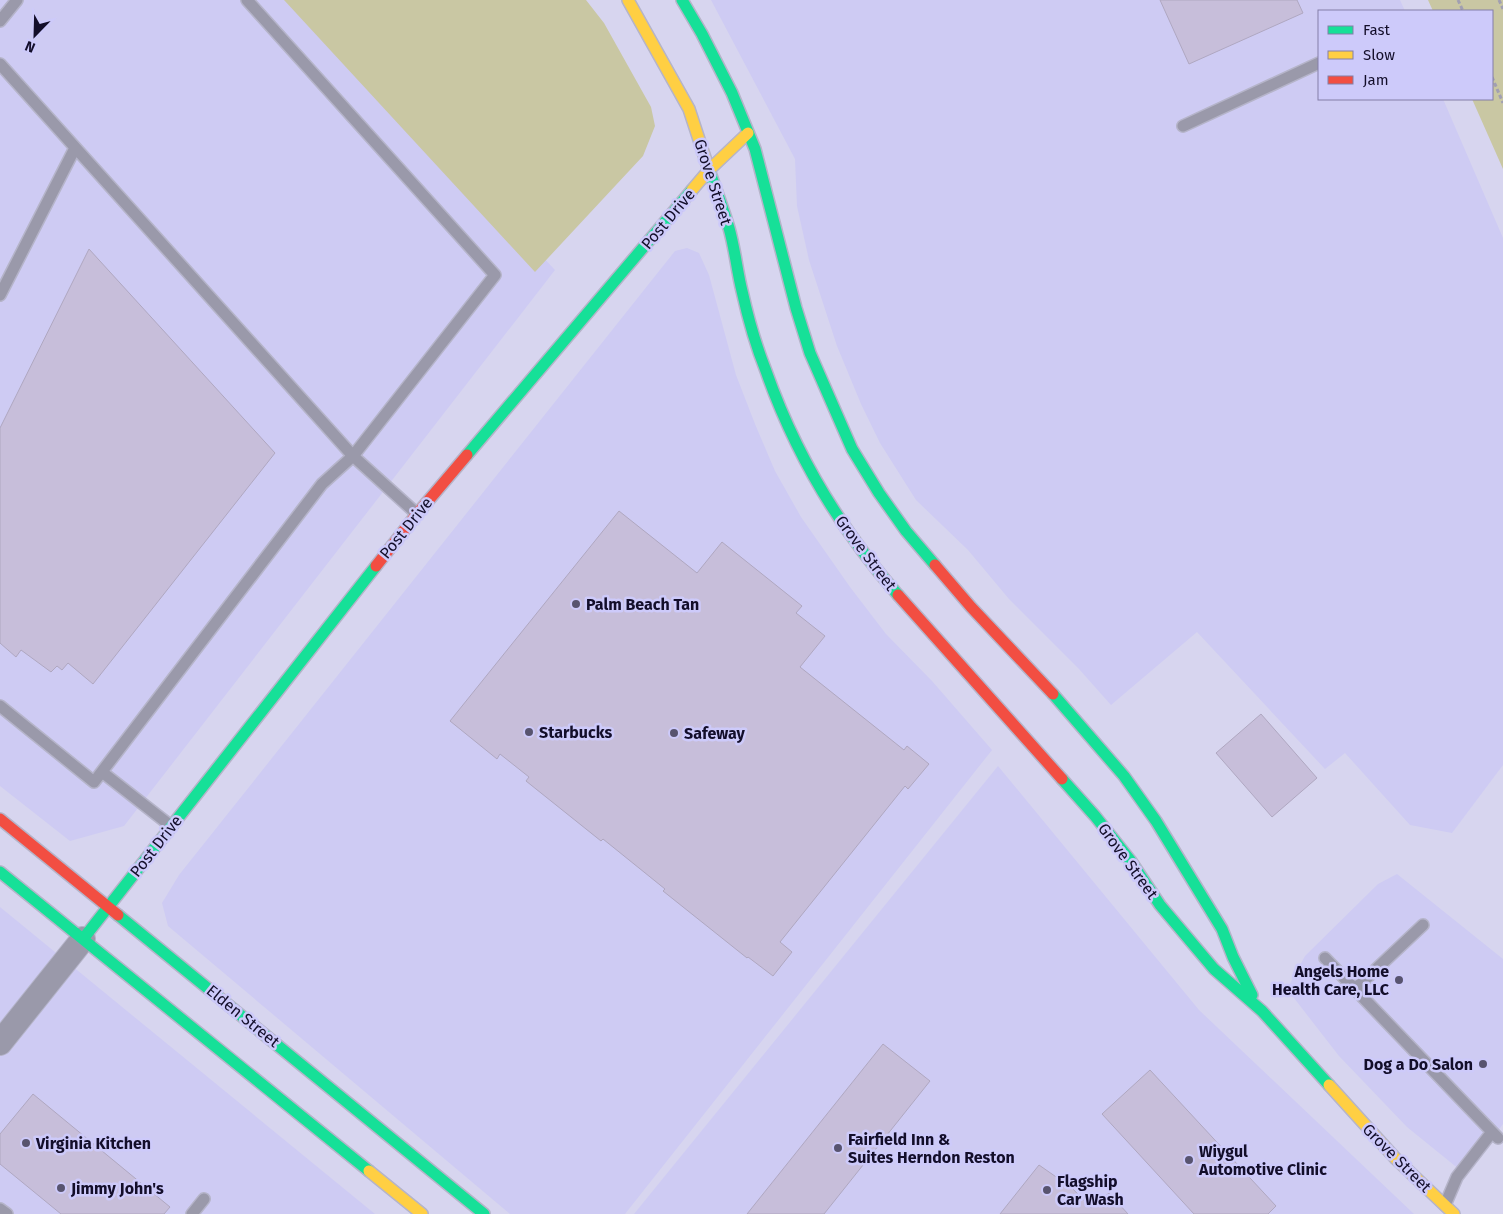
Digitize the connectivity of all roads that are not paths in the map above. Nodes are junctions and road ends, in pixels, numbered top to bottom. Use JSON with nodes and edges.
{"nodes":[{"id":1,"x":16,"y":0,"type":"edge"},
{"id":2,"x":247,"y":0,"type":"edge"},
{"id":3,"x":628,"y":0,"type":"edge"},
{"id":4,"x":682,"y":0,"type":"edge"},
{"id":5,"x":0,"y":21,"type":"edge"},
{"id":6,"x":1318,"y":63,"type":"edge"},
{"id":7,"x":1,"y":69,"type":"edge"},
{"id":8,"x":1183,"y":126,"type":"dead end"},
{"id":9,"x":748,"y":133,"type":"junction"},
{"id":10,"x":75,"y":148,"type":"junction"},
{"id":11,"x":709,"y":170,"type":"junction"},
{"id":12,"x":0,"y":295,"type":"edge"},
{"id":13,"x":353,"y":456,"type":"junction"},
{"id":14,"x":417,"y":514,"type":"junction"},
{"id":15,"x":0,"y":706,"type":"edge"},
{"id":16,"x":102,"y":772,"type":"junction"},
{"id":17,"x":0,"y":819,"type":"edge"},
{"id":18,"x":171,"y":826,"type":"junction"},
{"id":19,"x":0,"y":872,"type":"edge"},
{"id":20,"x":109,"y":906,"type":"junction"},
{"id":21,"x":1423,"y":925,"type":"dead end"},
{"id":22,"x":83,"y":939,"type":"junction"},
{"id":23,"x":1324,"y":958,"type":"dead end"},
{"id":24,"x":1355,"y":989,"type":"junction"},
{"id":25,"x":1262,"y":1011,"type":"junction"},
{"id":26,"x":0,"y":1043,"type":"edge"},
{"id":27,"x":204,"y":1199,"type":"dead end"},
{"id":28,"x":0,"y":1208,"type":"edge"},
{"id":29,"x":1445,"y":1211,"type":"edge"},
{"id":30,"x":7,"y":1214,"type":"edge"},
{"id":31,"x":192,"y":1214,"type":"edge"},
{"id":32,"x":422,"y":1214,"type":"edge"},
{"id":33,"x":484,"y":1214,"type":"edge"}],
"edges":[{"from":1,"to":5,"type":"lane"},
{"from":2,"to":13,"type":"lane"},
{"from":3,"to":11,"type":"street","name":"Grove Street"},
{"from":4,"to":9,"type":"street","name":"Grove Street"},
{"from":6,"to":8,"type":"lane"},
{"from":7,"to":10,"type":"lane"},
{"from":9,"to":11,"type":"street","name":"Post Drive"},
{"from":9,"to":25,"type":"street","name":"Grove Street"},
{"from":10,"to":12,"type":"lane"},
{"from":10,"to":13,"type":"lane"},
{"from":11,"to":14,"type":"street","name":"Post Drive"},
{"from":11,"to":25,"type":"street","name":"Grove Street"},
{"from":13,"to":14,"type":"lane"},
{"from":13,"to":16,"type":"lane"},
{"from":14,"to":18,"type":"street","name":"Post Drive"},
{"from":15,"to":16,"type":"lane"},
{"from":16,"to":18,"type":"lane"},
{"from":17,"to":20,"type":"street","name":"Elden Street"},
{"from":18,"to":20,"type":"street","name":"Post Drive"},
{"from":19,"to":22,"type":"street"},
{"from":20,"to":22,"type":"street","name":"Post Drive"},
{"from":20,"to":33,"type":"street","name":"Elden Street"},
{"from":21,"to":24,"type":"lane"},
{"from":22,"to":26,"type":"street"},
{"from":22,"to":32,"type":"street"},
{"from":23,"to":24,"type":"lane"},
{"from":24,"to":29,"type":"lane"},
{"from":25,"to":29,"type":"street","name":"Grove Street"},
{"from":27,"to":31,"type":"lane"},
{"from":28,"to":30,"type":"lane"}]}
